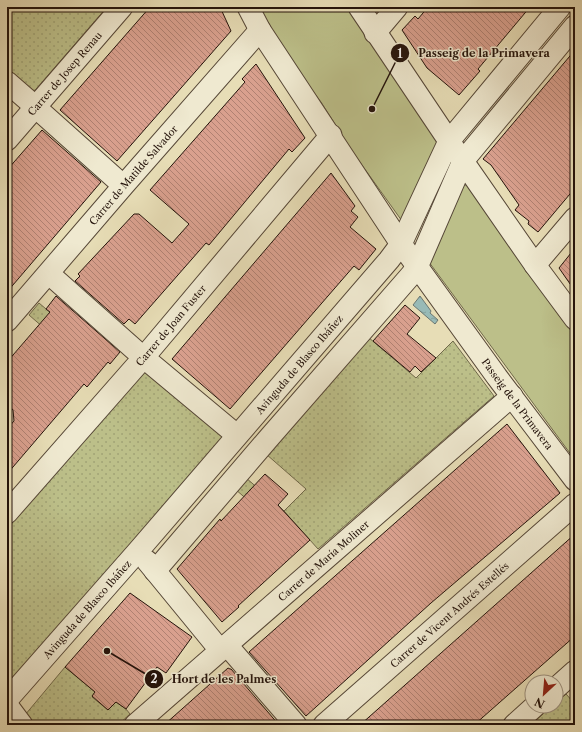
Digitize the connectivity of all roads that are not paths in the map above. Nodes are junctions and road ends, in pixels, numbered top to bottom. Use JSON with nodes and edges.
{"nodes":[{"id":1,"x":122,"y":7,"type":"edge"},
{"id":2,"x":248,"y":7,"type":"edge"},
{"id":3,"x":359,"y":7,"type":"edge"},
{"id":4,"x":397,"y":7,"type":"edge"},
{"id":5,"x":560,"y":7,"type":"edge"},
{"id":6,"x":575,"y":26,"type":"edge"},
{"id":7,"x":260,"y":30,"type":"junction"},
{"id":8,"x":375,"y":33,"type":"junction"},
{"id":9,"x":7,"y":82,"type":"edge"},
{"id":10,"x":330,"y":135,"type":"junction"},
{"id":11,"x":7,"y":140,"type":"edge"},
{"id":12,"x":449,"y":141,"type":"junction"},
{"id":13,"x":462,"y":161,"type":"junction"},
{"id":14,"x":117,"y":180,"type":"dead end"},
{"id":15,"x":575,"y":218,"type":"edge"},
{"id":16,"x":401,"y":244,"type":"junction"},
{"id":17,"x":418,"y":265,"type":"junction"},
{"id":18,"x":535,"y":265,"type":"junction"},
{"id":19,"x":56,"y":280,"type":"dead end"},
{"id":20,"x":575,"y":319,"type":"edge"},
{"id":21,"x":7,"y":321,"type":"edge"},
{"id":22,"x":512,"y":396,"type":"junction"},
{"id":23,"x":233,"y":432,"type":"dead end"},
{"id":24,"x":575,"y":480,"type":"edge"},
{"id":25,"x":575,"y":504,"type":"edge"},
{"id":26,"x":7,"y":513,"type":"edge"},
{"id":27,"x":138,"y":552,"type":"junction"},
{"id":28,"x":155,"y":571,"type":"junction"},
{"id":29,"x":226,"y":650,"type":"junction"},
{"id":30,"x":575,"y":671,"type":"edge"},
{"id":31,"x":564,"y":681,"type":"edge"},
{"id":32,"x":7,"y":700,"type":"edge"},
{"id":33,"x":7,"y":705,"type":"edge"},
{"id":34,"x":526,"y":714,"type":"edge"},
{"id":35,"x":22,"y":725,"type":"edge"},
{"id":36,"x":135,"y":725,"type":"edge"},
{"id":37,"x":296,"y":725,"type":"edge"},
{"id":38,"x":324,"y":725,"type":"edge"},
{"id":39,"x":514,"y":725,"type":"edge"}],
"edges":[{"from":1,"to":11,"type":"street","name":"Carrer de Josep Renau"},
{"from":2,"to":7,"type":"street","name":"Passeig de la Primavera"},
{"from":3,"to":8,"type":"street"},
{"from":4,"to":8,"type":"street"},
{"from":5,"to":12,"type":"street","name":"Avinguda de Blasco Ibáñez"},
{"from":6,"to":13,"type":"street"},
{"from":7,"to":10,"type":"street","name":"Passeig de la Primavera"},
{"from":7,"to":21,"type":"street","name":"Carrer de Matilde Salvador"},
{"from":8,"to":12,"type":"street"},
{"from":9,"to":14,"type":"street"},
{"from":10,"to":16,"type":"street","name":"Passeig de la Primavera"},
{"from":10,"to":26,"type":"street","name":"Carrer de Joan Fuster"},
{"from":12,"to":13,"type":"street"},
{"from":12,"to":16,"type":"street","name":"Avinguda de Blasco Ibáñez"},
{"from":13,"to":17,"type":"street"},
{"from":13,"to":18,"type":"street"},
{"from":15,"to":18,"type":"street"},
{"from":16,"to":17,"type":"street","name":"Passeig de la Primavera"},
{"from":16,"to":27,"type":"street","name":"Avinguda de Blasco Ibáñez"},
{"from":17,"to":22,"type":"street","name":"Passeig de la Primavera"},
{"from":17,"to":28,"type":"street"},
{"from":18,"to":20,"type":"street"},
{"from":19,"to":23,"type":"street"},
{"from":22,"to":24,"type":"street","name":"Passeig de la Primavera"},
{"from":22,"to":29,"type":"street","name":"Carrer de María Moliner"},
{"from":25,"to":38,"type":"street","name":"Carrer de Vicent Andrés Estellés"},
{"from":27,"to":28,"type":"street"},
{"from":27,"to":32,"type":"street","name":"Avinguda de Blasco Ibáñez"},
{"from":28,"to":29,"type":"street"},
{"from":29,"to":36,"type":"street","name":"Carrer de María Moliner"},
{"from":29,"to":37,"type":"street"},
{"from":30,"to":31,"type":"street"},
{"from":33,"to":35,"type":"street"},
{"from":34,"to":39,"type":"street"}]}
